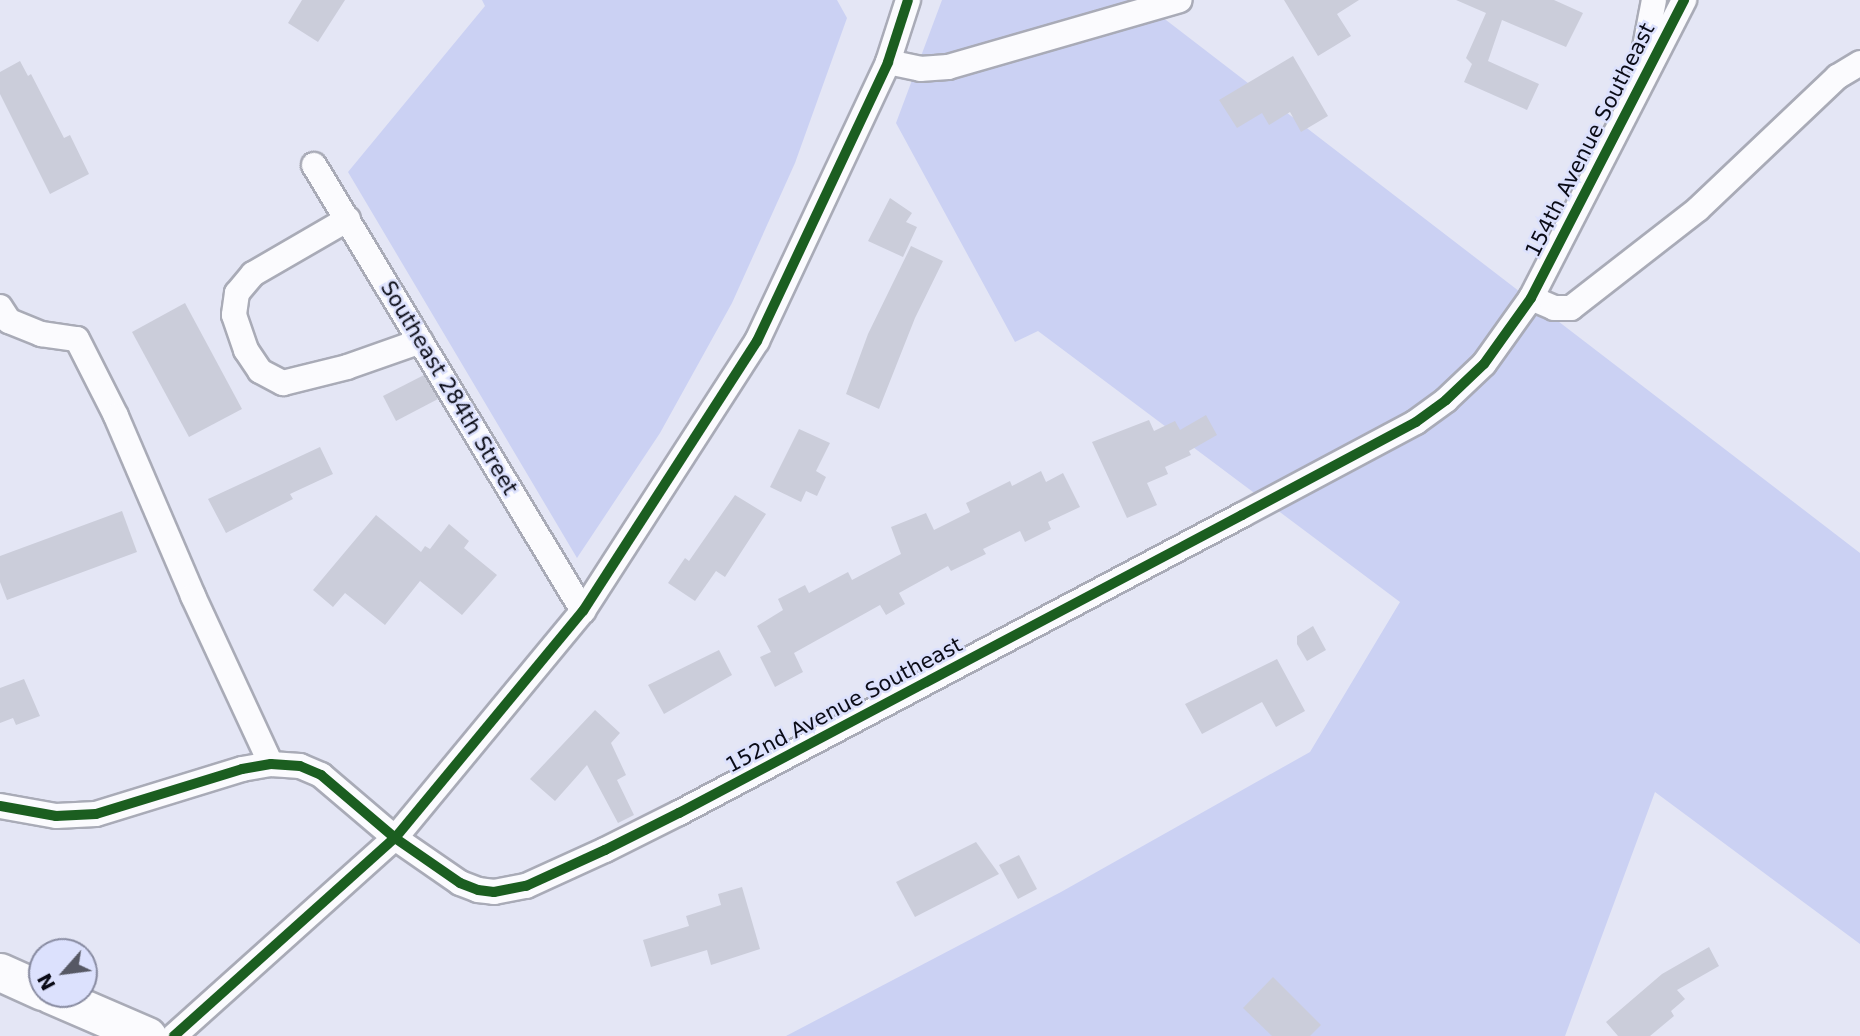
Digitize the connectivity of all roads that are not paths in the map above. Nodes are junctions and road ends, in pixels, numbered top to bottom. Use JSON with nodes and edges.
{"nodes":[{"id":1,"x":908,"y":0,"type":"edge"},
{"id":2,"x":1180,"y":0,"type":"edge"},
{"id":3,"x":1654,"y":0,"type":"edge"},
{"id":4,"x":1684,"y":0,"type":"edge"},
{"id":5,"x":888,"y":62,"type":"junction"},
{"id":6,"x":1860,"y":63,"type":"edge"},
{"id":7,"x":1637,"y":89,"type":"junction"},
{"id":8,"x":314,"y":165,"type":"dead end"},
{"id":9,"x":348,"y":219,"type":"junction"},
{"id":10,"x":1531,"y":298,"type":"junction"},
{"id":11,"x":0,"y":307,"type":"edge"},
{"id":12,"x":421,"y":341,"type":"junction"},
{"id":13,"x":583,"y":611,"type":"junction"},
{"id":14,"x":271,"y":764,"type":"junction"},
{"id":15,"x":0,"y":806,"type":"edge"},
{"id":16,"x":395,"y":838,"type":"junction"},
{"id":17,"x":0,"y":972,"type":"edge"},
{"id":18,"x":28,"y":984,"type":"edge"},
{"id":19,"x":83,"y":1008,"type":"edge"},
{"id":20,"x":147,"y":1036,"type":"edge"},
{"id":21,"x":174,"y":1036,"type":"edge"}],
"edges":[{"from":1,"to":5,"type":"street"},
{"from":2,"to":5,"type":"street"},
{"from":3,"to":7,"type":"street"},
{"from":4,"to":7,"type":"street","name":"154th Avenue Southeast"},
{"from":5,"to":13,"type":"street"},
{"from":6,"to":10,"type":"street"},
{"from":7,"to":10,"type":"street","name":"154th Avenue Southeast"},
{"from":8,"to":9,"type":"street","name":"Southeast 284th Street"},
{"from":9,"to":12,"type":"street","name":"Southeast 284th Street"},
{"from":9,"to":12,"type":"street"},
{"from":10,"to":16,"type":"street","name":"152nd Avenue Southeast"},
{"from":11,"to":14,"type":"street"},
{"from":12,"to":13,"type":"street","name":"Southeast 284th Street"},
{"from":13,"to":16,"type":"street"},
{"from":14,"to":15,"type":"street","name":"152nd Avenue Southeast"},
{"from":14,"to":16,"type":"street","name":"152nd Avenue Southeast"},
{"from":16,"to":21,"type":"street"},
{"from":17,"to":18,"type":"highway"},
{"from":19,"to":20,"type":"highway"}]}
